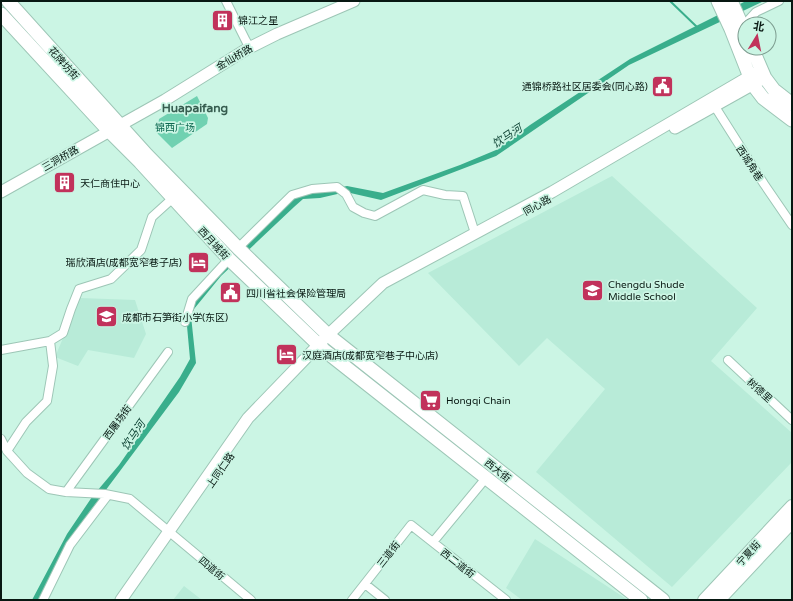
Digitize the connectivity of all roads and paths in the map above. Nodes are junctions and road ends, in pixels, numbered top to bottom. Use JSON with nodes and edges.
{"nodes":[{"id":1,"x":8,"y":1,"type":"edge"},
{"id":2,"x":226,"y":1,"type":"edge"},
{"id":3,"x":354,"y":1,"type":"edge"},
{"id":4,"x":779,"y":1,"type":"edge"},
{"id":5,"x":722,"y":2,"type":"edge"},
{"id":6,"x":1,"y":14,"type":"edge"},
{"id":7,"x":752,"y":16,"type":"edge"},
{"id":8,"x":737,"y":24,"type":"edge"},
{"id":9,"x":250,"y":47,"type":"junction"},
{"id":10,"x":750,"y":56,"type":"edge"},
{"id":11,"x":753,"y":56,"type":"edge"},
{"id":12,"x":757,"y":77,"type":"junction"},
{"id":13,"x":712,"y":103,"type":"junction"},
{"id":14,"x":792,"y":104,"type":"edge"},
{"id":15,"x":792,"y":120,"type":"edge"},
{"id":16,"x":114,"y":128,"type":"junction"},
{"id":17,"x":1,"y":192,"type":"edge"},
{"id":18,"x":173,"y":198,"type":"junction"},
{"id":19,"x":792,"y":226,"type":"edge"},
{"id":20,"x":475,"y":233,"type":"junction"},
{"id":21,"x":238,"y":248,"type":"junction"},
{"id":22,"x":229,"y":259,"type":"junction"},
{"id":23,"x":185,"y":322,"type":"dead end"},
{"id":24,"x":50,"y":341,"type":"junction"},
{"id":25,"x":326,"y":342,"type":"junction"},
{"id":26,"x":1,"y":350,"type":"edge"},
{"id":27,"x":168,"y":352,"type":"dead end"},
{"id":28,"x":728,"y":360,"type":"dead end"},
{"id":29,"x":792,"y":420,"type":"edge"},
{"id":30,"x":1,"y":439,"type":"edge"},
{"id":31,"x":7,"y":452,"type":"junction"},
{"id":32,"x":486,"y":478,"type":"junction"},
{"id":33,"x":66,"y":492,"type":"junction"},
{"id":34,"x":106,"y":494,"type":"junction"},
{"id":35,"x":792,"y":506,"type":"edge"},
{"id":36,"x":792,"y":522,"type":"edge"},
{"id":37,"x":411,"y":525,"type":"joint"},
{"id":38,"x":171,"y":534,"type":"junction"},
{"id":39,"x":433,"y":542,"type":"junction"},
{"id":40,"x":365,"y":584,"type":"junction"},
{"id":41,"x":43,"y":600,"type":"edge"},
{"id":42,"x":121,"y":600,"type":"edge"},
{"id":43,"x":129,"y":600,"type":"edge"},
{"id":44,"x":251,"y":600,"type":"edge"},
{"id":45,"x":352,"y":600,"type":"edge"},
{"id":46,"x":385,"y":600,"type":"edge"},
{"id":47,"x":506,"y":600,"type":"edge"},
{"id":48,"x":641,"y":600,"type":"edge"},
{"id":49,"x":663,"y":600,"type":"edge"},
{"id":50,"x":704,"y":600,"type":"edge"},
{"id":51,"x":719,"y":600,"type":"edge"}],
"edges":[{"from":1,"to":16,"type":"main road","name":"花牌坊街"},
{"from":2,"to":9,"type":"street"},
{"from":3,"to":9,"type":"street","name":"金仙桥路"},
{"from":4,"to":7,"type":"street"},
{"from":5,"to":8,"type":"main road"},
{"from":6,"to":16,"type":"main road","name":"花牌坊街"},
{"from":9,"to":16,"type":"street","name":"金仙桥路"},
{"from":10,"to":12,"type":"main road"},
{"from":11,"to":12,"type":"main road"},
{"from":12,"to":13,"type":"street"},
{"from":12,"to":14,"type":"main road"},
{"from":12,"to":15,"type":"main road"},
{"from":13,"to":19,"type":"street","name":"西城角巷"},
{"from":13,"to":20,"type":"street"},
{"from":13,"to":25,"type":"street","name":"同心路"},
{"from":16,"to":17,"type":"street","name":"三洞桥路"},
{"from":16,"to":18,"type":"main road","name":"西月城街"},
{"from":16,"to":21,"type":"main road","name":"西月城街"},
{"from":18,"to":22,"type":"main road","name":"西月城街"},
{"from":18,"to":24,"type":"street"},
{"from":20,"to":21,"type":"street"},
{"from":20,"to":25,"type":"street"},
{"from":21,"to":25,"type":"main road","name":"西月城街"},
{"from":22,"to":23,"type":"street"},
{"from":22,"to":25,"type":"main road","name":"西月城街"},
{"from":24,"to":26,"type":"street"},
{"from":24,"to":31,"type":"street"},
{"from":25,"to":32,"type":"main road","name":"西大街"},
{"from":25,"to":38,"type":"street","name":"上同仁路"},
{"from":25,"to":49,"type":"main road","name":"西大街"},
{"from":27,"to":33,"type":"street","name":"西屠场街"},
{"from":28,"to":29,"type":"street","name":"树德里"},
{"from":30,"to":31,"type":"street","name":"四道街"},
{"from":31,"to":33,"type":"street","name":"四道街"},
{"from":32,"to":39,"type":"street"},
{"from":32,"to":48,"type":"main road","name":"西大街"},
{"from":33,"to":34,"type":"street","name":"四道街"},
{"from":34,"to":38,"type":"street","name":"四道街"},
{"from":34,"to":41,"type":"street"},
{"from":35,"to":50,"type":"main road","name":"宁夏街"},
{"from":36,"to":51,"type":"main road","name":"宁夏街"},
{"from":37,"to":39,"type":"street","name":"西二道街"},
{"from":37,"to":40,"type":"street","name":"三道街"},
{"from":38,"to":42,"type":"street"},
{"from":38,"to":43,"type":"street","name":"上同仁路"},
{"from":38,"to":44,"type":"street","name":"四道街"},
{"from":39,"to":47,"type":"street","name":"西二道街"},
{"from":40,"to":45,"type":"street","name":"三道街"},
{"from":40,"to":46,"type":"street"}]}
